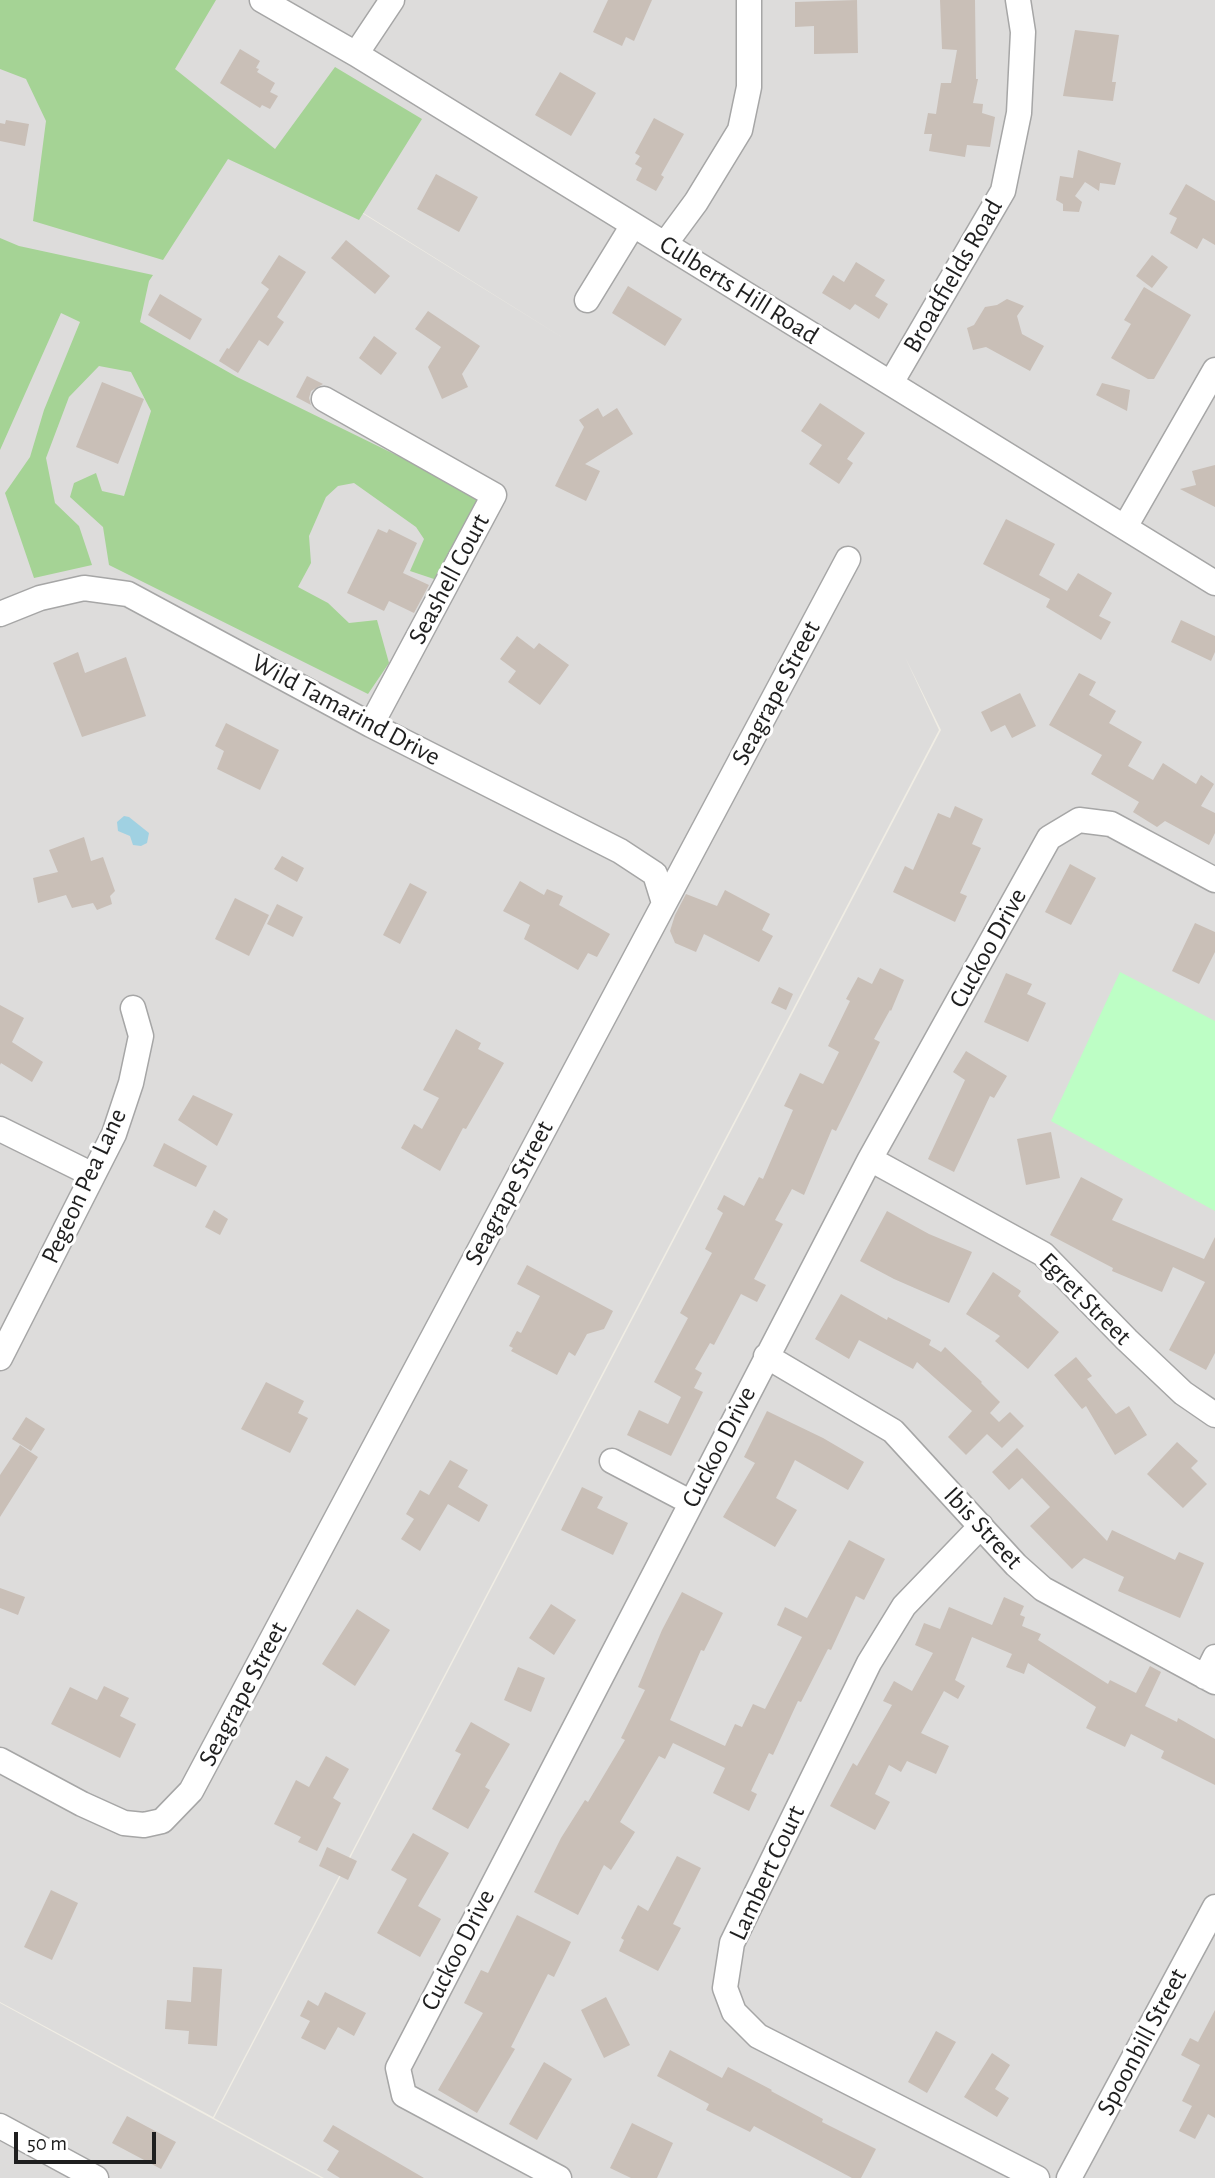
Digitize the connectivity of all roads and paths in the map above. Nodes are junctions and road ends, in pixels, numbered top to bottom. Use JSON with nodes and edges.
{"nodes":[{"id":1,"x":262,"y":0,"type":"edge"},
{"id":2,"x":392,"y":0,"type":"edge"},
{"id":3,"x":750,"y":0,"type":"edge"},
{"id":4,"x":1018,"y":0,"type":"edge"},
{"id":5,"x":356,"y":54,"type":"junction"},
{"id":6,"x":634,"y":225,"type":"junction"},
{"id":7,"x":666,"y":244,"type":"junction"},
{"id":8,"x":587,"y":300,"type":"dead end"},
{"id":9,"x":1215,"y":370,"type":"edge"},
{"id":10,"x":891,"y":383,"type":"junction"},
{"id":11,"x":324,"y":399,"type":"dead end"},
{"id":12,"x":1125,"y":527,"type":"junction"},
{"id":13,"x":848,"y":559,"type":"dead end"},
{"id":14,"x":1215,"y":583,"type":"edge"},
{"id":15,"x":0,"y":614,"type":"edge"},
{"id":16,"x":372,"y":725,"type":"junction"},
{"id":17,"x":1215,"y":880,"type":"edge"},
{"id":18,"x":664,"y":903,"type":"junction"},
{"id":19,"x":134,"y":1008,"type":"dead end"},
{"id":20,"x":0,"y":1129,"type":"edge"},
{"id":21,"x":870,"y":1159,"type":"junction"},
{"id":22,"x":93,"y":1175,"type":"junction"},
{"id":23,"x":766,"y":1356,"type":"junction"},
{"id":24,"x":0,"y":1357,"type":"edge"},
{"id":25,"x":1215,"y":1415,"type":"edge"},
{"id":26,"x":612,"y":1461,"type":"dead end"},
{"id":27,"x":690,"y":1502,"type":"junction"},
{"id":28,"x":981,"y":1526,"type":"junction"},
{"id":29,"x":1212,"y":1672,"type":"edge"},
{"id":30,"x":0,"y":1760,"type":"edge"},
{"id":31,"x":1215,"y":1907,"type":"edge"},
{"id":32,"x":0,"y":2126,"type":"edge"},
{"id":33,"x":96,"y":2178,"type":"edge"},
{"id":34,"x":559,"y":2178,"type":"edge"},
{"id":35,"x":1037,"y":2178,"type":"edge"},
{"id":36,"x":1069,"y":2178,"type":"edge"}],
"edges":[{"from":1,"to":5,"type":"street","name":"Culberts Hill Road"},
{"from":2,"to":5,"type":"street"},
{"from":3,"to":7,"type":"street"},
{"from":4,"to":10,"type":"street","name":"Broadfields Road"},
{"from":5,"to":6,"type":"street","name":"Culberts Hill Road"},
{"from":6,"to":7,"type":"street","name":"Culberts Hill Road"},
{"from":6,"to":8,"type":"street"},
{"from":7,"to":10,"type":"street","name":"Culberts Hill Road"},
{"from":9,"to":12,"type":"street"},
{"from":10,"to":12,"type":"street","name":"Culberts Hill Road"},
{"from":11,"to":16,"type":"street","name":"Seashell Court"},
{"from":12,"to":14,"type":"street","name":"Culberts Hill Road"},
{"from":13,"to":18,"type":"street","name":"Seagrape Street"},
{"from":15,"to":16,"type":"street","name":"Wild Tamarind Drive"},
{"from":16,"to":18,"type":"street","name":"Wild Tamarind Drive"},
{"from":17,"to":21,"type":"street","name":"Cuckoo Drive"},
{"from":18,"to":30,"type":"street","name":"Seagrape Street"},
{"from":19,"to":22,"type":"street","name":"Pegeon Pea Lane"},
{"from":20,"to":22,"type":"street"},
{"from":21,"to":23,"type":"street","name":"Cuckoo Drive"},
{"from":21,"to":25,"type":"street","name":"Egret Street"},
{"from":22,"to":24,"type":"street","name":"Pegeon Pea Lane"},
{"from":23,"to":27,"type":"street","name":"Cuckoo Drive"},
{"from":23,"to":28,"type":"street","name":"Ibis Street"},
{"from":26,"to":27,"type":"street"},
{"from":27,"to":34,"type":"street","name":"Cuckoo Drive"},
{"from":28,"to":29,"type":"street","name":"Ibis Street"},
{"from":28,"to":35,"type":"street","name":"Lambert Court"},
{"from":31,"to":36,"type":"street","name":"Spoonbill Street"},
{"from":32,"to":33,"type":"street"}]}
